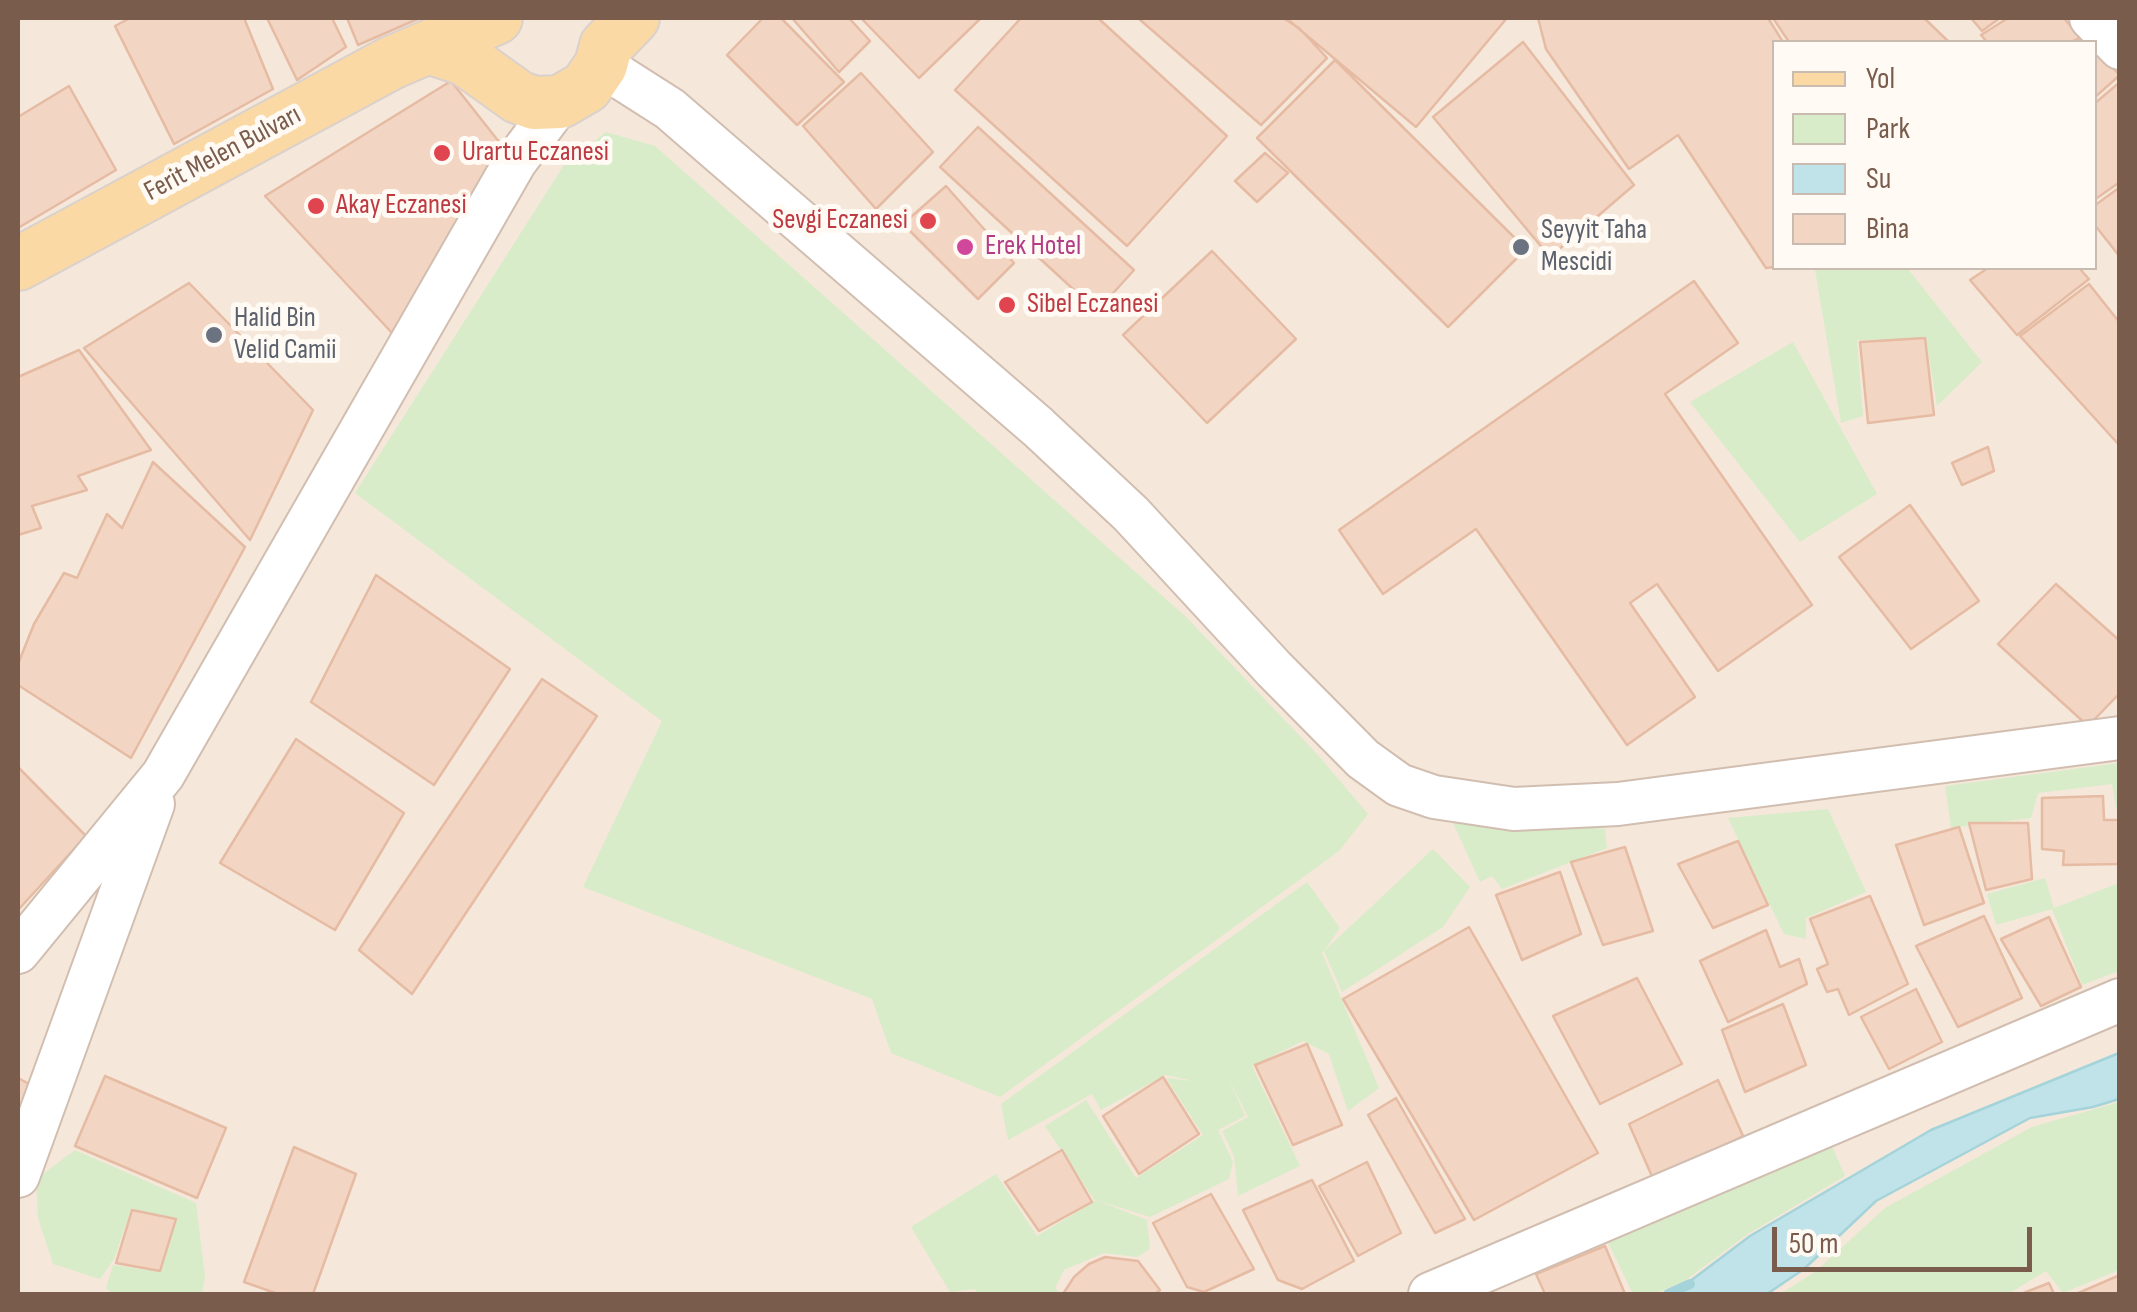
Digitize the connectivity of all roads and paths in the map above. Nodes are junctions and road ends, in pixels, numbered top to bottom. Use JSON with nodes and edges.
{"nodes":[{"id":1,"x":2092,"y":18,"type":"edge"},
{"id":2,"x":495,"y":20,"type":"edge"},
{"id":3,"x":609,"y":36,"type":"edge"},
{"id":4,"x":431,"y":48,"type":"junction"},
{"id":5,"x":2120,"y":48,"type":"edge"},
{"id":6,"x":501,"y":83,"type":"junction"},
{"id":7,"x":560,"y":102,"type":"junction"},
{"id":8,"x":515,"y":162,"type":"junction"},
{"id":9,"x":18,"y":264,"type":"edge"},
{"id":10,"x":2120,"y":738,"type":"edge"},
{"id":11,"x":163,"y":775,"type":"junction"},
{"id":12,"x":18,"y":952,"type":"edge"},
{"id":13,"x":2120,"y":1000,"type":"edge"},
{"id":14,"x":18,"y":1176,"type":"edge"},
{"id":15,"x":1430,"y":1294,"type":"edge"}],
"edges":[{"from":1,"to":5,"type":"street"},
{"from":2,"to":4,"type":"main road","name":"Ferit Melen Bulvarı"},
{"from":2,"to":6,"type":"main road"},
{"from":3,"to":7,"type":"main road"},
{"from":3,"to":10,"type":"street"},
{"from":4,"to":6,"type":"main road"},
{"from":4,"to":9,"type":"main road","name":"Ferit Melen Bulvarı"},
{"from":6,"to":7,"type":"main road"},
{"from":6,"to":8,"type":"street"},
{"from":7,"to":8,"type":"street"},
{"from":8,"to":11,"type":"street"},
{"from":11,"to":12,"type":"street"},
{"from":11,"to":14,"type":"street"},
{"from":13,"to":15,"type":"street"}]}
